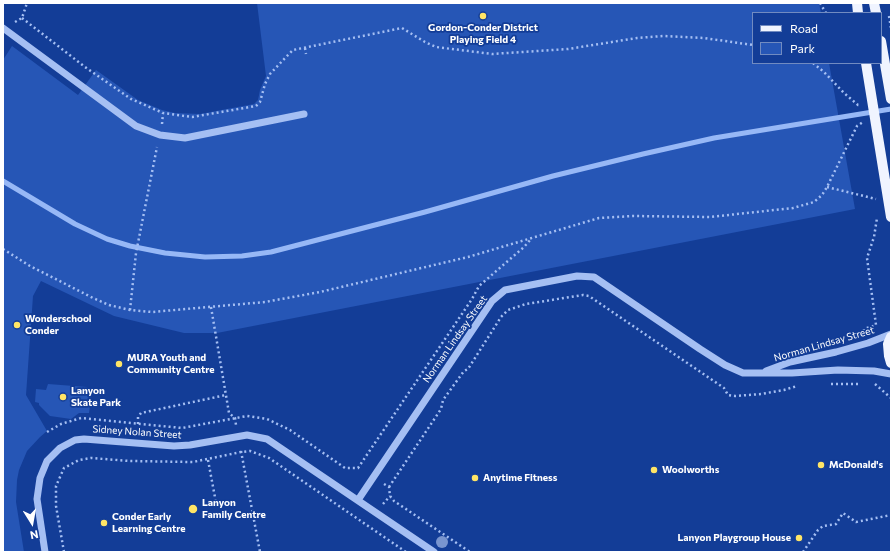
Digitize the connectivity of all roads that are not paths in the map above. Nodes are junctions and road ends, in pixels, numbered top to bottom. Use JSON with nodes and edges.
{"nodes":[{"id":1,"x":3,"y":28,"type":"edge"},
{"id":2,"x":882,"y":46,"type":"edge"},
{"id":3,"x":866,"y":64,"type":"edge"},
{"id":4,"x":891,"y":99,"type":"edge"},
{"id":5,"x":304,"y":114,"type":"dead end"},
{"id":6,"x":891,"y":217,"type":"edge"},
{"id":7,"x":891,"y":334,"type":"edge"},
{"id":8,"x":891,"y":337,"type":"edge"},
{"id":9,"x":891,"y":363,"type":"edge"},
{"id":10,"x":762,"y":373,"type":"junction"},
{"id":11,"x":891,"y":374,"type":"edge"},
{"id":12,"x":358,"y":500,"type":"junction"},
{"id":13,"x":45,"y":552,"type":"edge"},
{"id":14,"x":434,"y":552,"type":"edge"}],
"edges":[{"from":1,"to":5,"type":"street"},
{"from":2,"to":4,"type":"main road"},
{"from":3,"to":6,"type":"main road"},
{"from":7,"to":10,"type":"street","name":"Norman Lindsay Street"},
{"from":8,"to":9,"type":"main road"},
{"from":10,"to":11,"type":"street","name":"Norman Lindsay Street"},
{"from":10,"to":12,"type":"street","name":"Norman Lindsay Street"},
{"from":12,"to":13,"type":"street","name":"Sidney Nolan Street"},
{"from":12,"to":14,"type":"street","name":"Sidney Nolan Street"}]}
